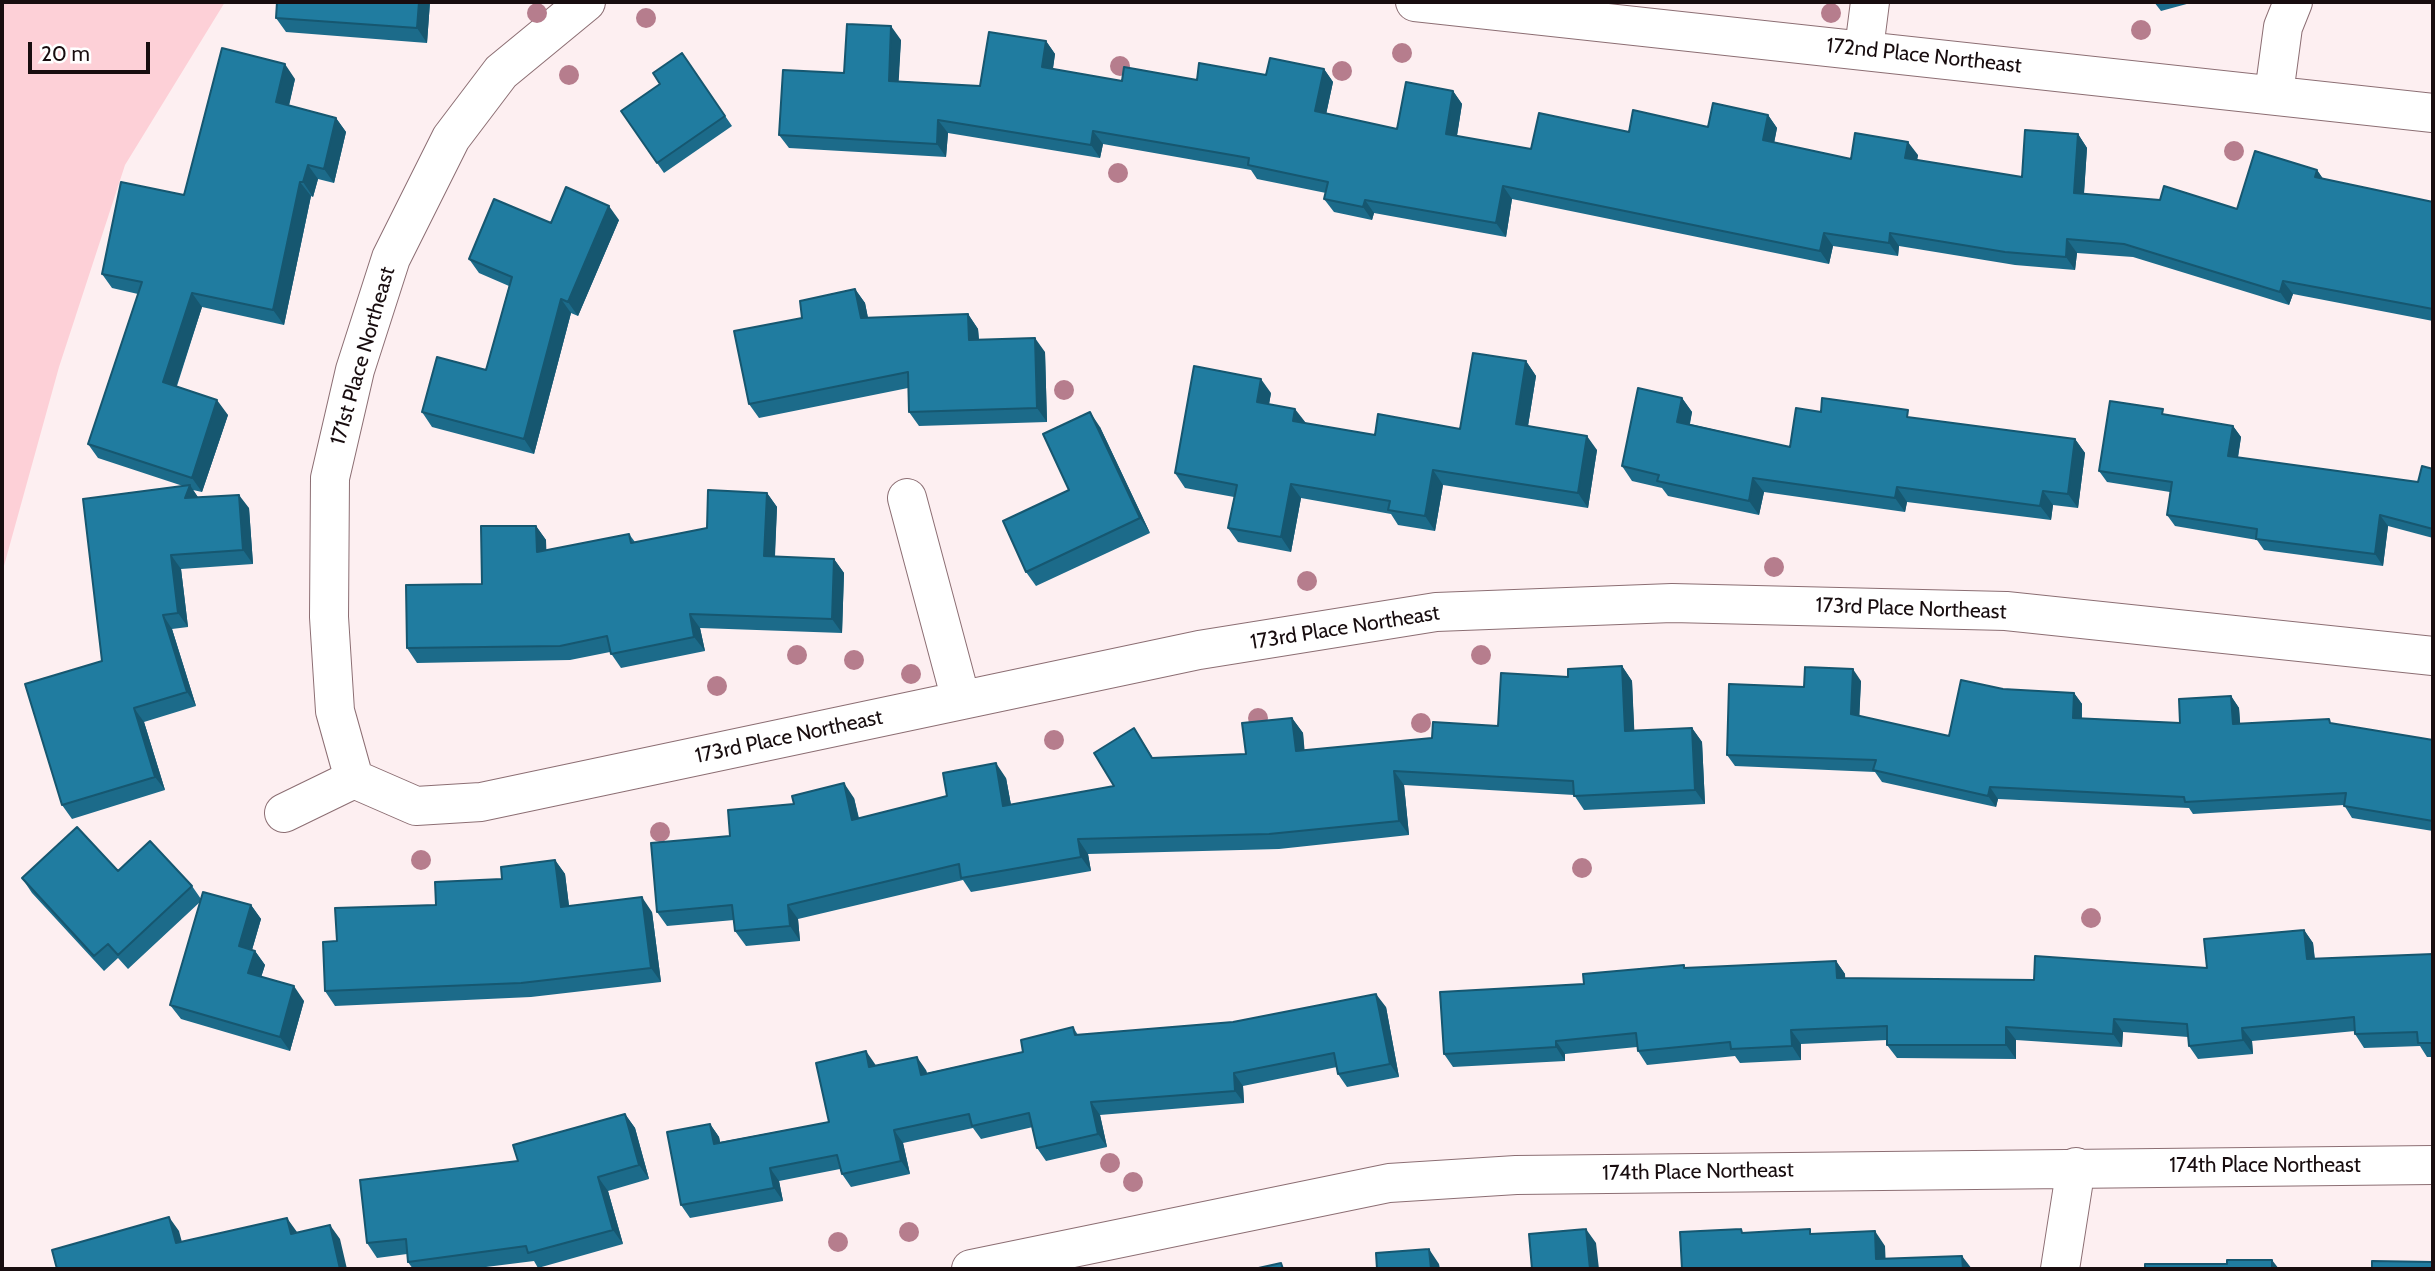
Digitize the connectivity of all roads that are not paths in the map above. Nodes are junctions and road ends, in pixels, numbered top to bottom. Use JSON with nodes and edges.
{"nodes":[{"id":1,"x":586,"y":2,"type":"edge"},
{"id":2,"x":1415,"y":2,"type":"edge"},
{"id":3,"x":1870,"y":2,"type":"edge"},
{"id":4,"x":2293,"y":2,"type":"edge"},
{"id":5,"x":1864,"y":49,"type":"junction"},
{"id":6,"x":2274,"y":94,"type":"junction"},
{"id":7,"x":2433,"y":113,"type":"edge"},
{"id":8,"x":907,"y":498,"type":"dead end"},
{"id":9,"x":2433,"y":656,"type":"edge"},
{"id":10,"x":961,"y":700,"type":"junction"},
{"id":11,"x":354,"y":779,"type":"junction"},
{"id":12,"x":284,"y":813,"type":"dead end"},
{"id":13,"x":2433,"y":1165,"type":"edge"},
{"id":14,"x":2076,"y":1167,"type":"junction"},
{"id":15,"x":971,"y":1269,"type":"edge"},
{"id":16,"x":2060,"y":1269,"type":"edge"}],
"edges":[{"from":1,"to":11,"type":"street","name":"171st Place Northeast"},
{"from":2,"to":5,"type":"street","name":"172nd Place Northeast"},
{"from":3,"to":5,"type":"street"},
{"from":4,"to":6,"type":"street"},
{"from":5,"to":6,"type":"street","name":"172nd Place Northeast"},
{"from":6,"to":7,"type":"street","name":"172nd Place Northeast"},
{"from":8,"to":10,"type":"street"},
{"from":9,"to":10,"type":"street","name":"173rd Place Northeast"},
{"from":10,"to":11,"type":"street","name":"173rd Place Northeast"},
{"from":11,"to":12,"type":"street"},
{"from":13,"to":14,"type":"street","name":"174th Place Northeast"},
{"from":14,"to":15,"type":"street","name":"174th Place Northeast"},
{"from":14,"to":16,"type":"street"}]}
